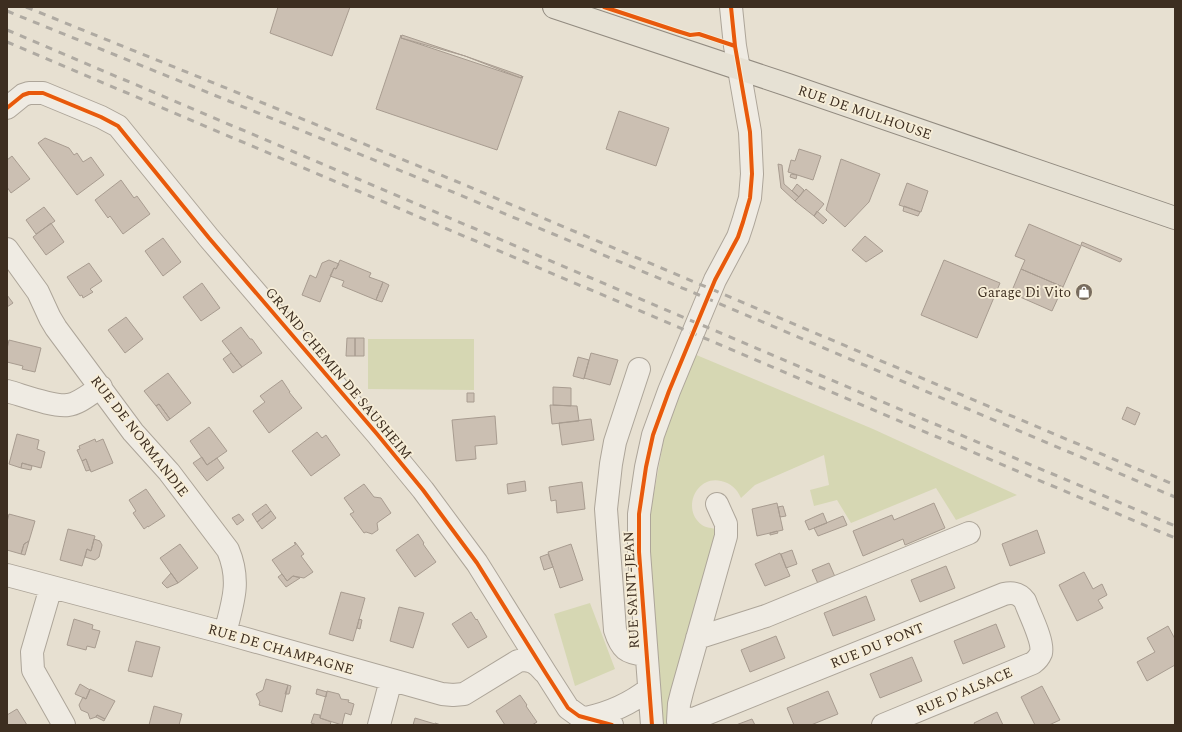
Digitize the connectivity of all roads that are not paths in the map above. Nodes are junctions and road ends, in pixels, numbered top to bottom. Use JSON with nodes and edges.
{"nodes":[{"id":1,"x":554,"y":7,"type":"edge"},
{"id":2,"x":732,"y":7,"type":"edge"},
{"id":3,"x":739,"y":69,"type":"junction"},
{"id":4,"x":7,"y":108,"type":"edge"},
{"id":5,"x":1175,"y":218,"type":"edge"},
{"id":6,"x":7,"y":248,"type":"edge"},
{"id":7,"x":639,"y":369,"type":"dead end"},
{"id":8,"x":100,"y":387,"type":"junction"},
{"id":9,"x":7,"y":391,"type":"edge"},
{"id":10,"x":718,"y":504,"type":"dead end"},
{"id":11,"x":969,"y":532,"type":"dead end"},
{"id":12,"x":7,"y":575,"type":"edge"},
{"id":13,"x":51,"y":587,"type":"junction"},
{"id":14,"x":225,"y":633,"type":"junction"},
{"id":15,"x":697,"y":638,"type":"junction"},
{"id":16,"x":1041,"y":653,"type":"joint"},
{"id":17,"x":646,"y":655,"type":"junction"},
{"id":18,"x":545,"y":672,"type":"junction"},
{"id":19,"x":391,"y":680,"type":"junction"},
{"id":20,"x":649,"y":689,"type":"junction"},
{"id":21,"x":585,"y":718,"type":"junction"},
{"id":22,"x":679,"y":723,"type":"edge"},
{"id":23,"x":64,"y":725,"type":"edge"},
{"id":24,"x":379,"y":725,"type":"edge"},
{"id":25,"x":612,"y":725,"type":"edge"},
{"id":26,"x":652,"y":725,"type":"edge"},
{"id":27,"x":884,"y":725,"type":"edge"}],
"edges":[{"from":1,"to":3,"type":"main road","name":"RUE DE MULHOUSE"},
{"from":2,"to":3,"type":"street","name":"RUE SAINT-JEAN"},
{"from":3,"to":5,"type":"main road","name":"RUE DE MULHOUSE"},
{"from":3,"to":17,"type":"street","name":"RUE SAINT-JEAN"},
{"from":4,"to":18,"type":"street","name":"GRAND CHEMIN DE SAUSHEIM"},
{"from":6,"to":8,"type":"street","name":"RUE DE NORMANDIE"},
{"from":7,"to":17,"type":"street"},
{"from":8,"to":9,"type":"street"},
{"from":8,"to":14,"type":"street","name":"RUE DE NORMANDIE"},
{"from":10,"to":15,"type":"street"},
{"from":11,"to":15,"type":"street"},
{"from":12,"to":13,"type":"street","name":"RUE DE CHAMPAGNE"},
{"from":13,"to":14,"type":"street","name":"RUE DE CHAMPAGNE"},
{"from":13,"to":23,"type":"street"},
{"from":14,"to":19,"type":"street","name":"RUE DE CHAMPAGNE"},
{"from":15,"to":22,"type":"street"},
{"from":16,"to":22,"type":"street","name":"RUE DU PONT"},
{"from":16,"to":27,"type":"street","name":"RUE D'ALSACE"},
{"from":17,"to":20,"type":"street","name":"RUE SAINT-JEAN"},
{"from":18,"to":19,"type":"street","name":"RUE DE CHAMPAGNE"},
{"from":18,"to":21,"type":"street","name":"GRAND CHEMIN DE SAUSHEIM"},
{"from":19,"to":24,"type":"street"},
{"from":20,"to":21,"type":"street"},
{"from":20,"to":26,"type":"street","name":"RUE SAINT-JEAN"},
{"from":21,"to":25,"type":"street","name":"GRAND CHEMIN DE SAUSHEIM"}]}
